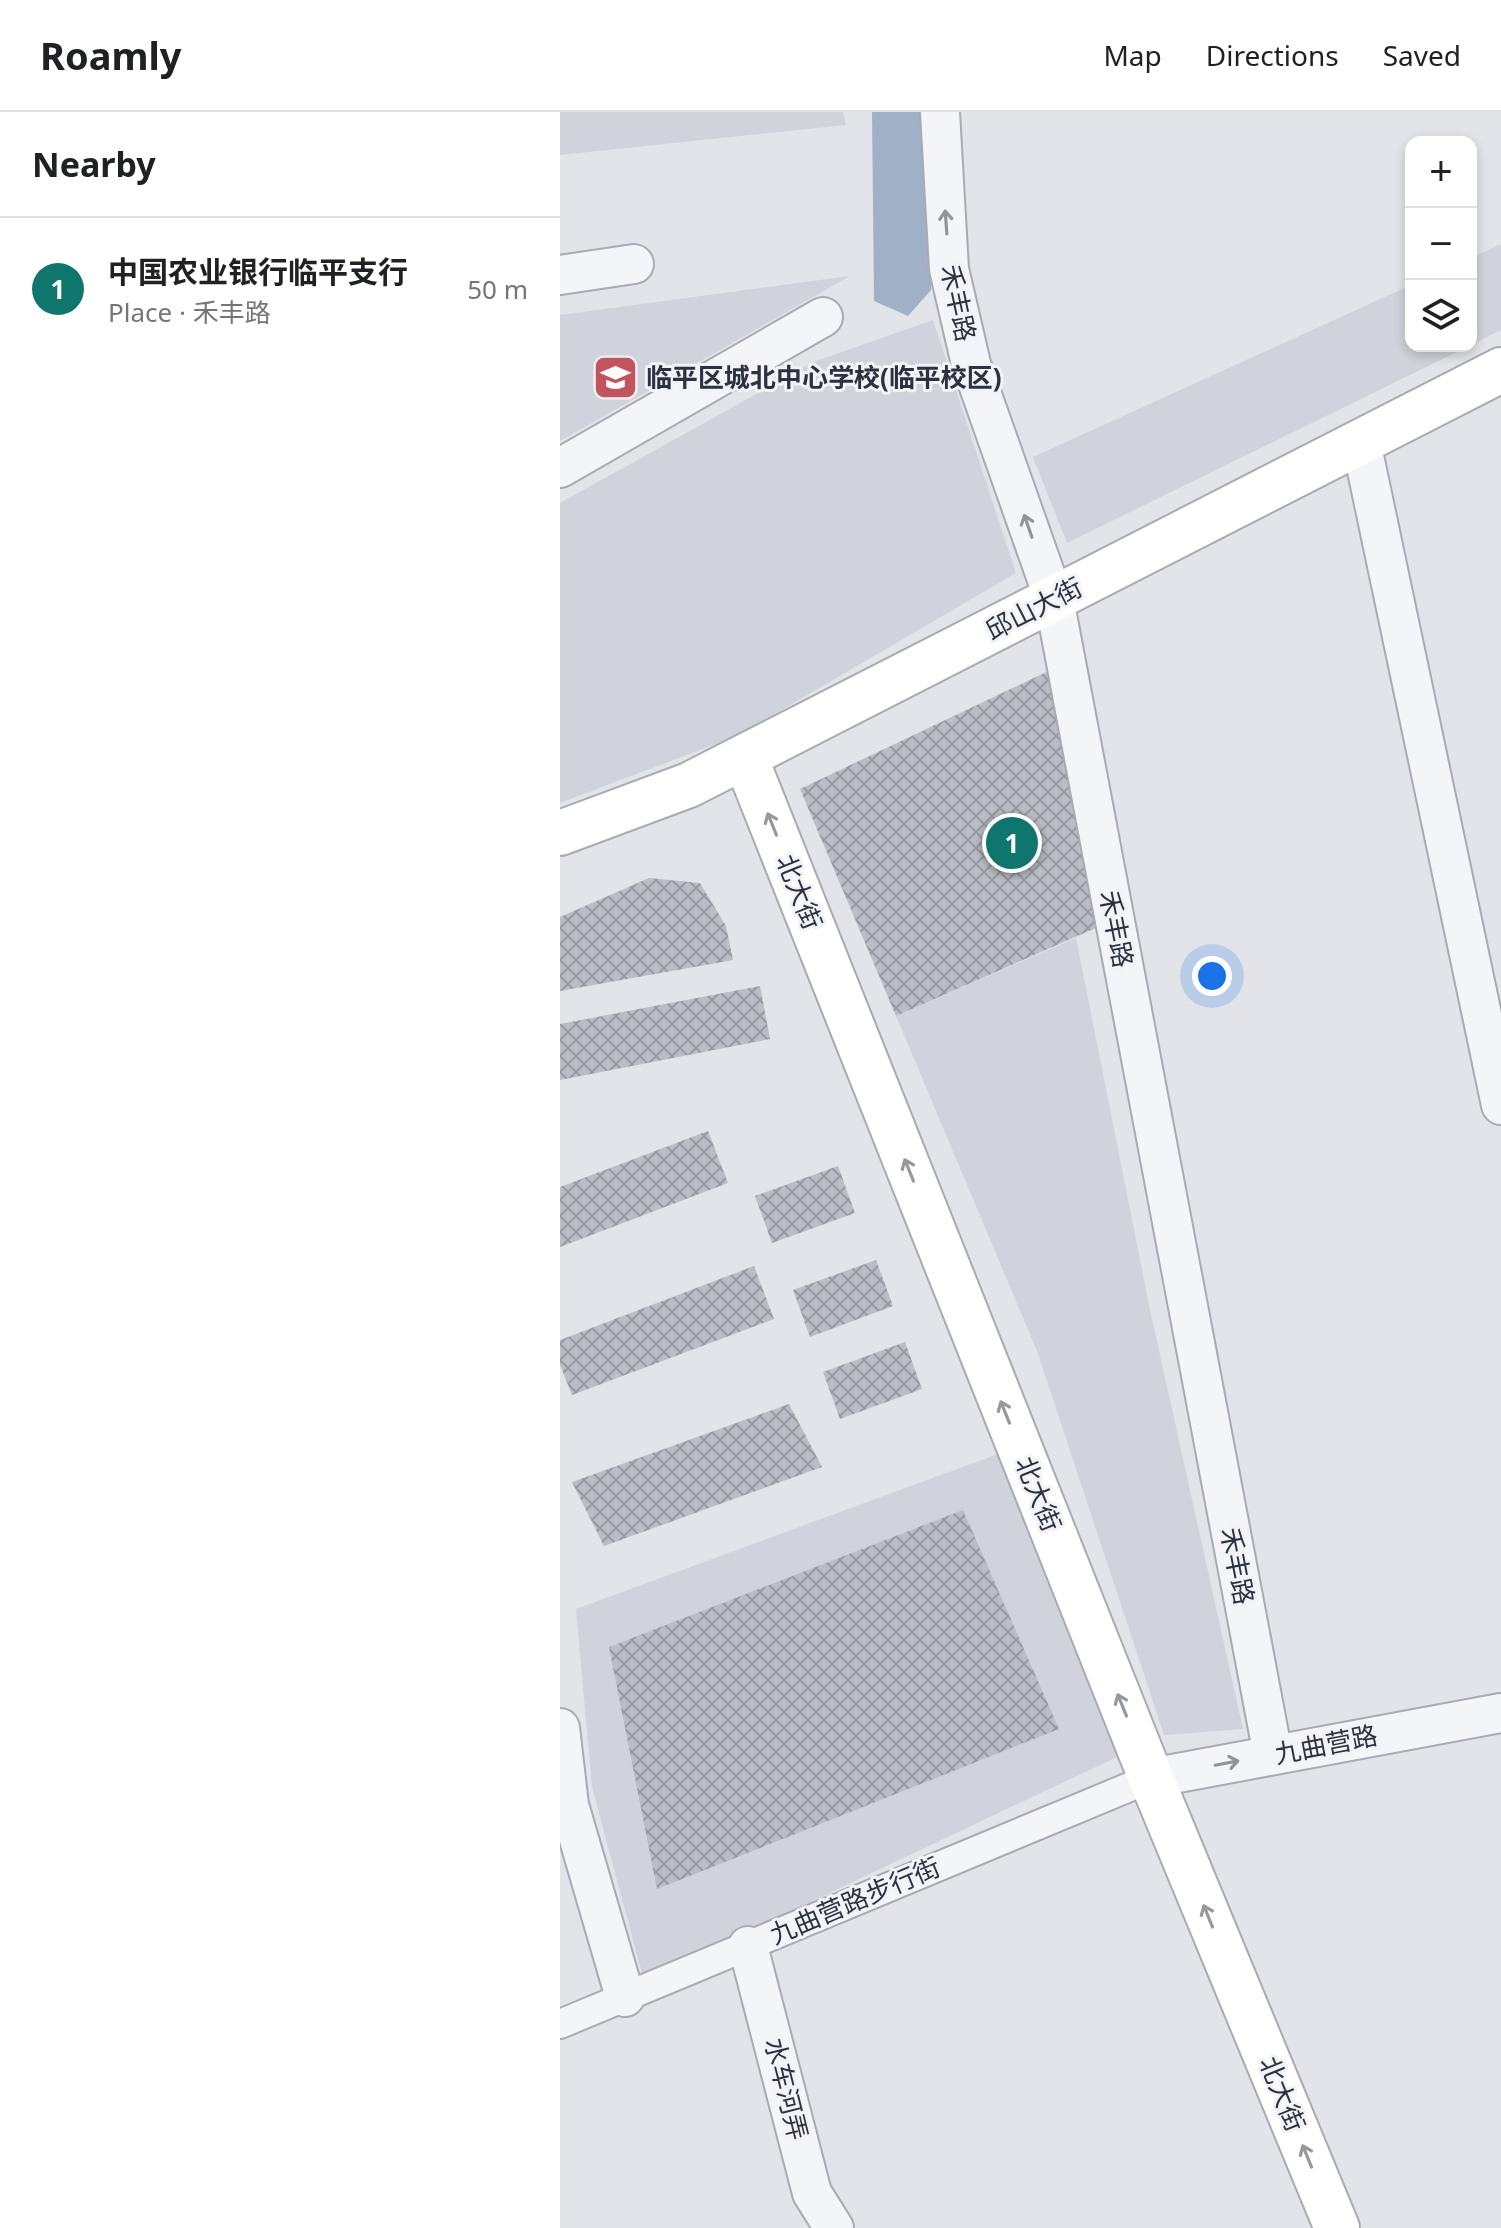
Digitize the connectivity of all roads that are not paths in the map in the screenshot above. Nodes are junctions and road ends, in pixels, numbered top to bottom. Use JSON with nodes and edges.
{"nodes":[{"id":1,"x":940,"y":112,"type":"edge"},
{"id":2,"x":634,"y":264,"type":"dead end"},
{"id":3,"x":560,"y":275,"type":"edge"},
{"id":4,"x":823,"y":317,"type":"dead end"},
{"id":5,"x":1501,"y":370,"type":"edge"},
{"id":6,"x":1361,"y":442,"type":"junction"},
{"id":7,"x":560,"y":468,"type":"edge"},
{"id":8,"x":1054,"y":599,"type":"junction"},
{"id":9,"x":745,"y":757,"type":"junction"},
{"id":10,"x":560,"y":833,"type":"edge"},
{"id":11,"x":1501,"y":1105,"type":"edge"},
{"id":12,"x":1501,"y":1713,"type":"edge"},
{"id":13,"x":560,"y":1728,"type":"edge"},
{"id":14,"x":1273,"y":1755,"type":"junction"},
{"id":15,"x":1151,"y":1778,"type":"junction"},
{"id":16,"x":748,"y":1946,"type":"junction"},
{"id":17,"x":625,"y":1997,"type":"junction"},
{"id":18,"x":560,"y":2024,"type":"edge"},
{"id":19,"x":834,"y":2228,"type":"edge"},
{"id":20,"x":1337,"y":2228,"type":"edge"}],
"edges":[{"from":8,"to":1,"type":"street","name":"禾丰路","one_way":true},
{"from":2,"to":3,"type":"street"},
{"from":4,"to":7,"type":"street"},
{"from":5,"to":6,"type":"main road","name":"邱山大街"},
{"from":6,"to":8,"type":"main road","name":"邱山大街"},
{"from":6,"to":11,"type":"street"},
{"from":8,"to":9,"type":"main road","name":"邱山大街"},
{"from":8,"to":14,"type":"street","name":"禾丰路"},
{"from":9,"to":10,"type":"main road","name":"邱山大街"},
{"from":15,"to":9,"type":"main road","name":"北大街","one_way":true},
{"from":12,"to":14,"type":"street","name":"九曲营路"},
{"from":13,"to":17,"type":"street"},
{"from":15,"to":14,"type":"street","name":"九曲营路","one_way":true},
{"from":15,"to":16,"type":"street","name":"九曲营路步行街"},
{"from":20,"to":15,"type":"main road","name":"北大街","one_way":true},
{"from":16,"to":17,"type":"street","name":"九曲营路步行街"},
{"from":16,"to":19,"type":"street","name":"水车河弄"},
{"from":17,"to":18,"type":"street","name":"九曲营路步行街"}]}
